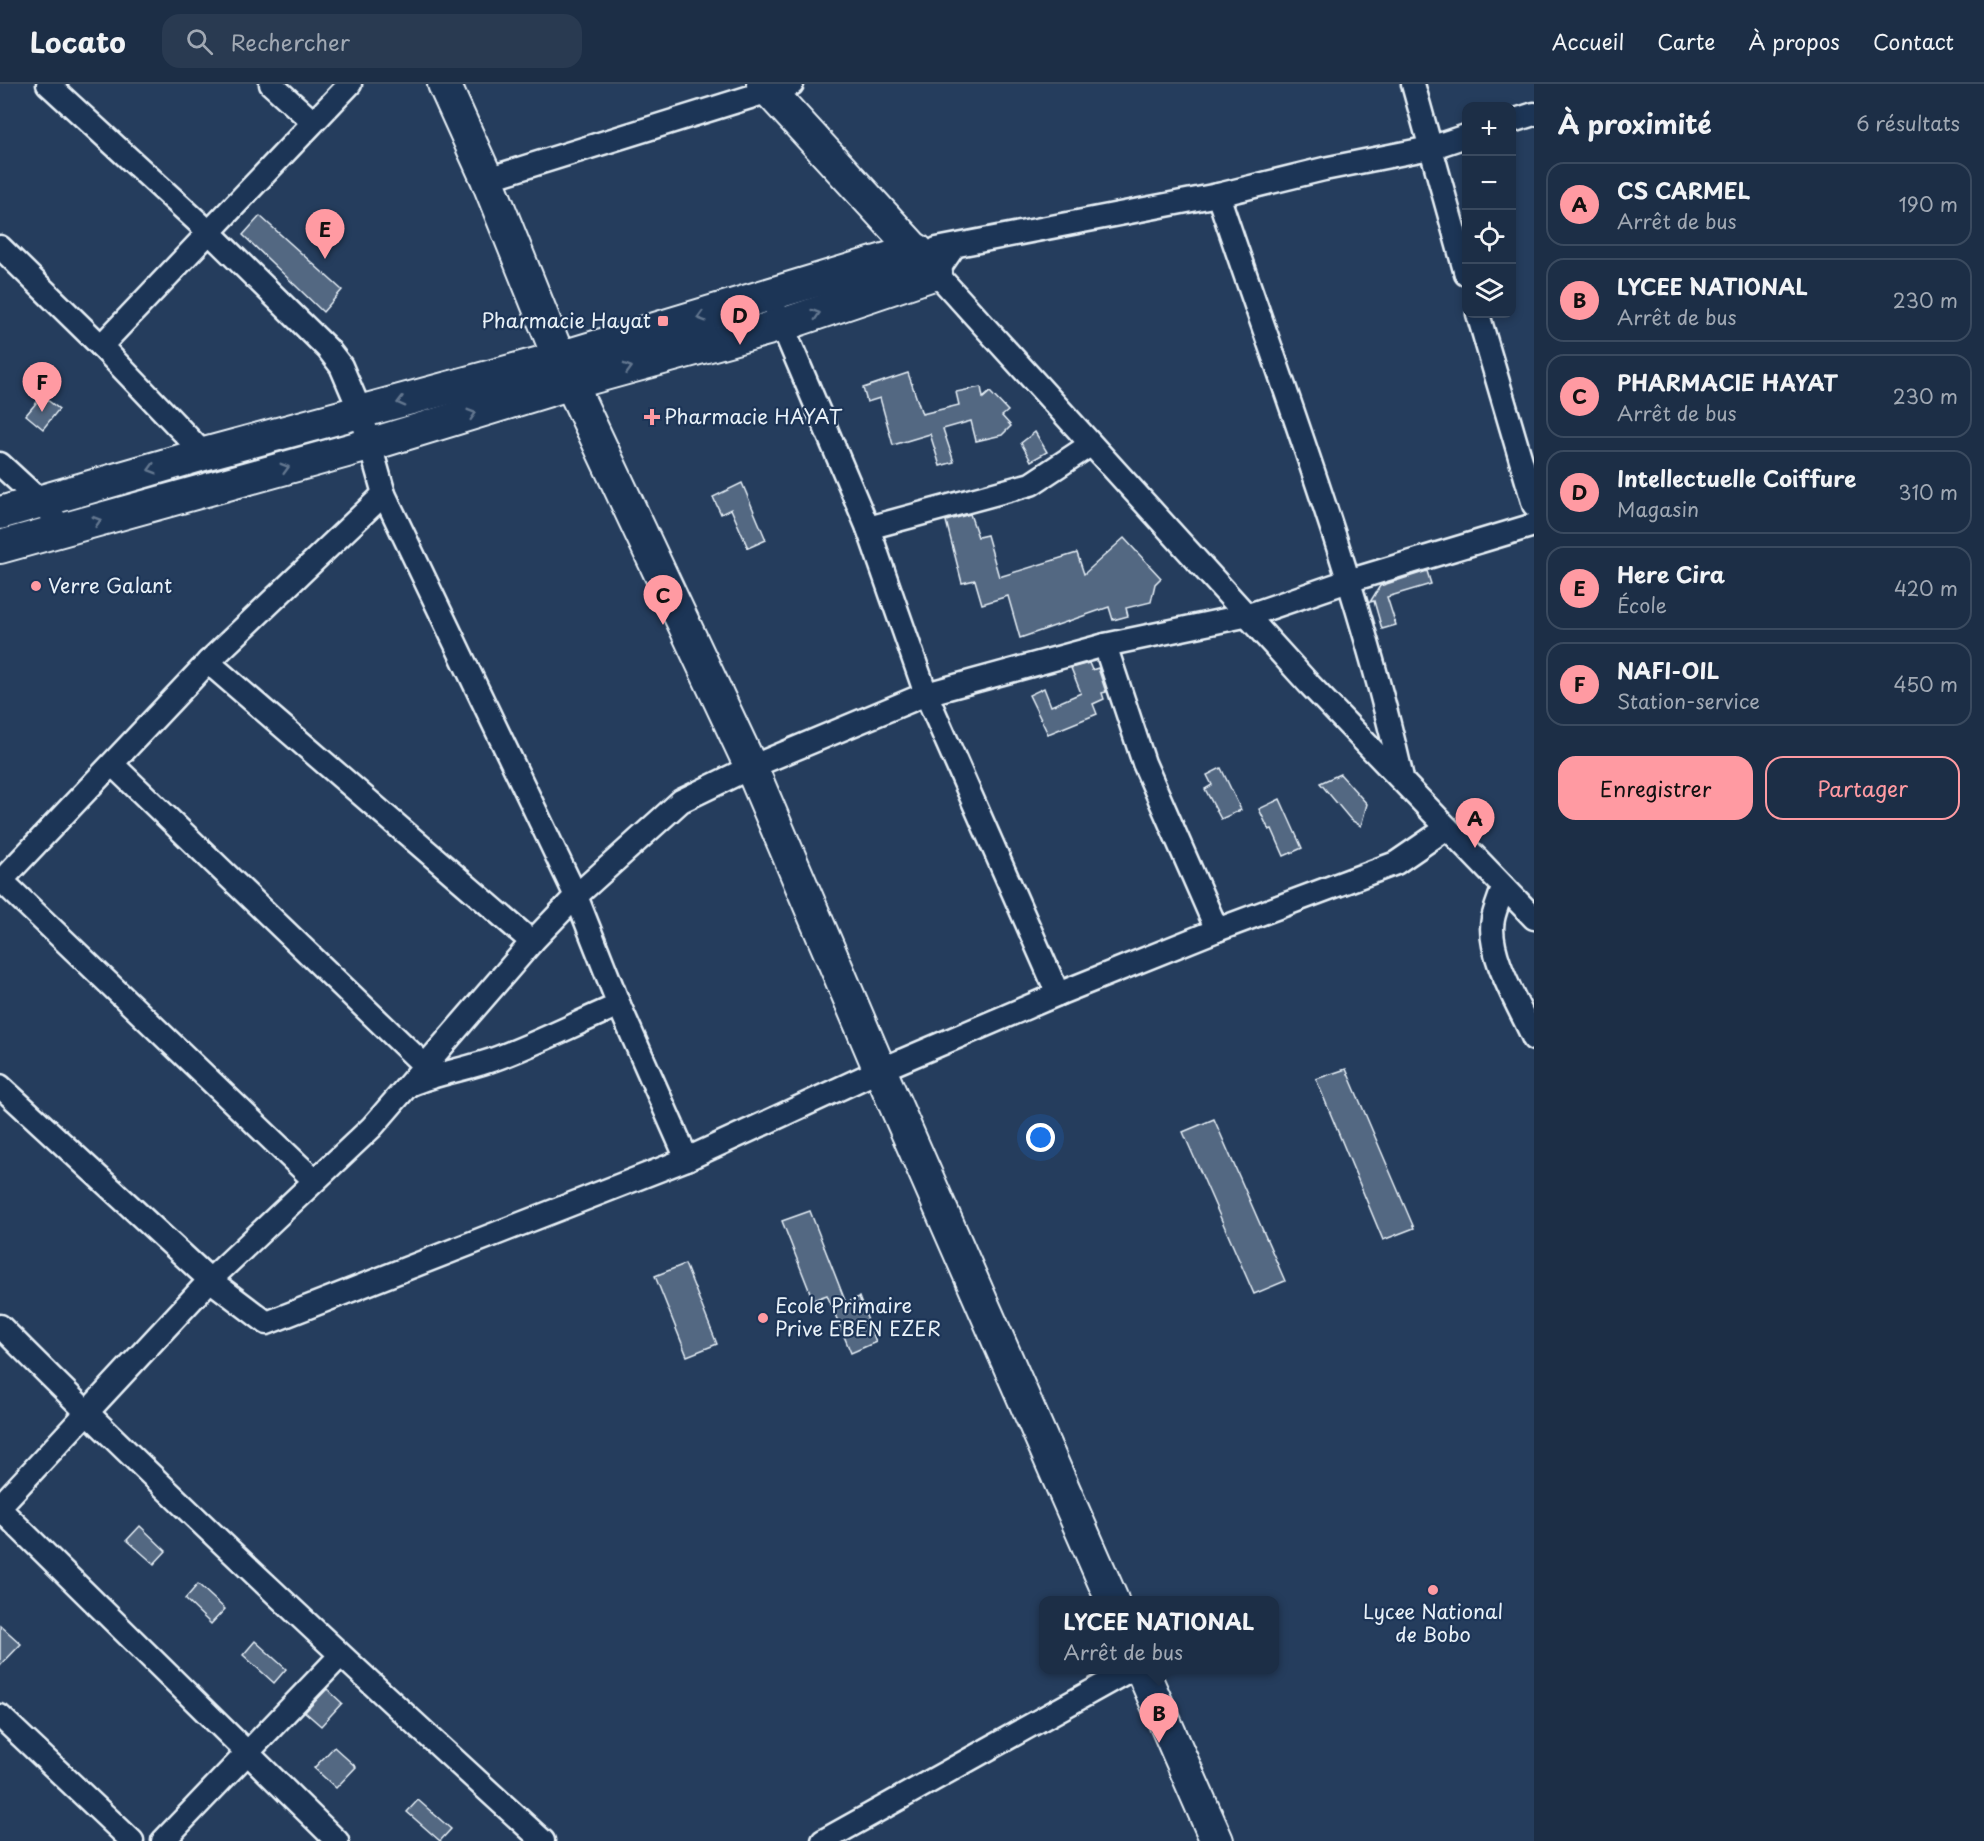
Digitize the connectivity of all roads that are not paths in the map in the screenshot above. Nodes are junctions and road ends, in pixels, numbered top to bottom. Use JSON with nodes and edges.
{"nodes":[{"id":1,"x":48,"y":84,"type":"edge"},
{"id":2,"x":271,"y":84,"type":"edge"},
{"id":3,"x":350,"y":84,"type":"edge"},
{"id":4,"x":444,"y":84,"type":"edge"},
{"id":5,"x":1413,"y":84,"type":"edge"},
{"id":6,"x":774,"y":86,"type":"edge"},
{"id":7,"x":1534,"y":114,"type":"edge"},
{"id":8,"x":1516,"y":120,"type":"edge"},
{"id":9,"x":313,"y":122,"type":"junction"},
{"id":10,"x":1462,"y":138,"type":"edge"},
{"id":11,"x":1430,"y":148,"type":"junction"},
{"id":12,"x":487,"y":180,"type":"junction"},
{"id":13,"x":1218,"y":195,"type":"junction"},
{"id":14,"x":210,"y":233,"type":"junction"},
{"id":15,"x":0,"y":247,"type":"edge"},
{"id":16,"x":927,"y":262,"type":"junction"},
{"id":17,"x":1464,"y":264,"type":"edge"},
{"id":18,"x":769,"y":295,"type":"junction"},
{"id":19,"x":1479,"y":318,"type":"edge"},
{"id":20,"x":782,"y":325,"type":"junction"},
{"id":21,"x":101,"y":346,"type":"junction"},
{"id":22,"x":565,"y":371,"type":"junction"},
{"id":23,"x":361,"y":412,"type":"junction"},
{"id":24,"x":372,"y":444,"type":"junction"},
{"id":25,"x":1090,"y":445,"type":"junction"},
{"id":26,"x":204,"y":454,"type":"junction"},
{"id":27,"x":0,"y":464,"type":"edge"},
{"id":28,"x":384,"y":494,"type":"junction"},
{"id":29,"x":40,"y":501,"type":"junction"},
{"id":30,"x":1534,"y":505,"type":"edge"},
{"id":31,"x":0,"y":513,"type":"edge"},
{"id":32,"x":1534,"y":525,"type":"edge"},
{"id":33,"x":868,"y":528,"type":"junction"},
{"id":34,"x":64,"y":530,"type":"junction"},
{"id":35,"x":0,"y":547,"type":"edge"},
{"id":36,"x":1348,"y":581,"type":"junction"},
{"id":37,"x":1249,"y":615,"type":"junction"},
{"id":38,"x":1105,"y":645,"type":"junction"},
{"id":39,"x":208,"y":662,"type":"junction"},
{"id":40,"x":926,"y":694,"type":"junction"},
{"id":41,"x":113,"y":765,"type":"junction"},
{"id":42,"x":751,"y":767,"type":"junction"},
{"id":43,"x":1402,"y":780,"type":"junction"},
{"id":44,"x":1447,"y":828,"type":"junction"},
{"id":45,"x":1,"y":881,"type":"edge"},
{"id":46,"x":1503,"y":888,"type":"junction"},
{"id":47,"x":576,"y":896,"type":"junction"},
{"id":48,"x":1534,"y":918,"type":"edge"},
{"id":49,"x":1217,"y":930,"type":"junction"},
{"id":50,"x":532,"y":942,"type":"junction"},
{"id":51,"x":1058,"y":993,"type":"junction"},
{"id":52,"x":619,"y":1005,"type":"junction"},
{"id":53,"x":1534,"y":1039,"type":"edge"},
{"id":54,"x":424,"y":1065,"type":"junction"},
{"id":55,"x":880,"y":1070,"type":"junction"},
{"id":56,"x":0,"y":1086,"type":"edge"},
{"id":57,"x":407,"y":1086,"type":"junction"},
{"id":58,"x":687,"y":1159,"type":"junction"},
{"id":59,"x":314,"y":1180,"type":"junction"},
{"id":60,"x":210,"y":1280,"type":"junction"},
{"id":61,"x":0,"y":1326,"type":"edge"},
{"id":62,"x":87,"y":1413,"type":"junction"},
{"id":63,"x":0,"y":1507,"type":"edge"},
{"id":64,"x":1110,"y":1596,"type":"edge"},
{"id":65,"x":340,"y":1656,"type":"junction"},
{"id":66,"x":1123,"y":1674,"type":"edge"},
{"id":67,"x":1144,"y":1674,"type":"edge"},
{"id":68,"x":0,"y":1716,"type":"edge"},
{"id":69,"x":249,"y":1752,"type":"junction"},
{"id":70,"x":132,"y":1841,"type":"edge"},
{"id":71,"x":163,"y":1841,"type":"edge"},
{"id":72,"x":337,"y":1841,"type":"edge"},
{"id":73,"x":543,"y":1841,"type":"edge"},
{"id":74,"x":823,"y":1841,"type":"edge"},
{"id":75,"x":1217,"y":1841,"type":"edge"}],
"edges":[{"from":1,"to":14,"type":"street"},
{"from":2,"to":9,"type":"street"},
{"from":3,"to":9,"type":"street"},
{"from":4,"to":12,"type":"street"},
{"from":5,"to":11,"type":"street"},
{"from":6,"to":12,"type":"street"},
{"from":6,"to":16,"type":"street"},
{"from":7,"to":8,"type":"street"},
{"from":9,"to":14,"type":"street"},
{"from":10,"to":11,"type":"street"},
{"from":11,"to":13,"type":"street"},
{"from":11,"to":17,"type":"street"},
{"from":12,"to":22,"type":"street"},
{"from":13,"to":16,"type":"street"},
{"from":13,"to":36,"type":"street"},
{"from":14,"to":21,"type":"street"},
{"from":14,"to":23,"type":"street"},
{"from":15,"to":21,"type":"street"},
{"from":16,"to":18,"type":"street"},
{"from":20,"to":16,"type":"street","one_way":true},
{"from":16,"to":25,"type":"street"},
{"from":18,"to":20,"type":"street"},
{"from":18,"to":22,"type":"street","one_way":true},
{"from":19,"to":30,"type":"street"},
{"from":22,"to":20,"type":"street","one_way":true},
{"from":20,"to":33,"type":"street"},
{"from":21,"to":26,"type":"street"},
{"from":22,"to":23,"type":"street","one_way":true},
{"from":24,"to":22,"type":"street","one_way":true},
{"from":22,"to":42,"type":"street"},
{"from":23,"to":24,"type":"street"},
{"from":23,"to":26,"type":"street"},
{"from":24,"to":28,"type":"street"},
{"from":34,"to":24,"type":"street","one_way":true},
{"from":25,"to":33,"type":"street"},
{"from":25,"to":37,"type":"street"},
{"from":26,"to":29,"type":"street","one_way":true},
{"from":27,"to":29,"type":"street"},
{"from":28,"to":39,"type":"street"},
{"from":28,"to":47,"type":"street"},
{"from":29,"to":31,"type":"street"},
{"from":29,"to":34,"type":"street"},
{"from":32,"to":36,"type":"street"},
{"from":33,"to":40,"type":"street"},
{"from":34,"to":35,"type":"street"},
{"from":36,"to":37,"type":"street"},
{"from":36,"to":43,"type":"street"},
{"from":37,"to":38,"type":"street"},
{"from":37,"to":43,"type":"street"},
{"from":38,"to":40,"type":"street"},
{"from":38,"to":49,"type":"street"},
{"from":39,"to":41,"type":"street"},
{"from":39,"to":50,"type":"street"},
{"from":40,"to":42,"type":"street"},
{"from":40,"to":51,"type":"street"},
{"from":41,"to":45,"type":"street"},
{"from":41,"to":54,"type":"street"},
{"from":42,"to":47,"type":"street"},
{"from":42,"to":55,"type":"street"},
{"from":43,"to":44,"type":"street"},
{"from":44,"to":46,"type":"street"},
{"from":44,"to":49,"type":"street"},
{"from":45,"to":59,"type":"street"},
{"from":46,"to":48,"type":"street"},
{"from":46,"to":53,"type":"street"},
{"from":47,"to":50,"type":"street"},
{"from":47,"to":52,"type":"street"},
{"from":49,"to":51,"type":"street"},
{"from":50,"to":54,"type":"street"},
{"from":51,"to":55,"type":"street"},
{"from":52,"to":57,"type":"street"},
{"from":52,"to":58,"type":"street"},
{"from":54,"to":57,"type":"street"},
{"from":55,"to":58,"type":"street"},
{"from":55,"to":64,"type":"street"},
{"from":56,"to":60,"type":"street"},
{"from":57,"to":59,"type":"street"},
{"from":58,"to":60,"type":"street"},
{"from":59,"to":60,"type":"street"},
{"from":60,"to":62,"type":"street"},
{"from":61,"to":62,"type":"street"},
{"from":62,"to":63,"type":"street"},
{"from":62,"to":65,"type":"street"},
{"from":63,"to":69,"type":"street"},
{"from":65,"to":69,"type":"street"},
{"from":65,"to":73,"type":"street"},
{"from":66,"to":74,"type":"street"},
{"from":67,"to":75,"type":"street"},
{"from":68,"to":70,"type":"street"},
{"from":69,"to":71,"type":"street"},
{"from":69,"to":72,"type":"street"}]}
